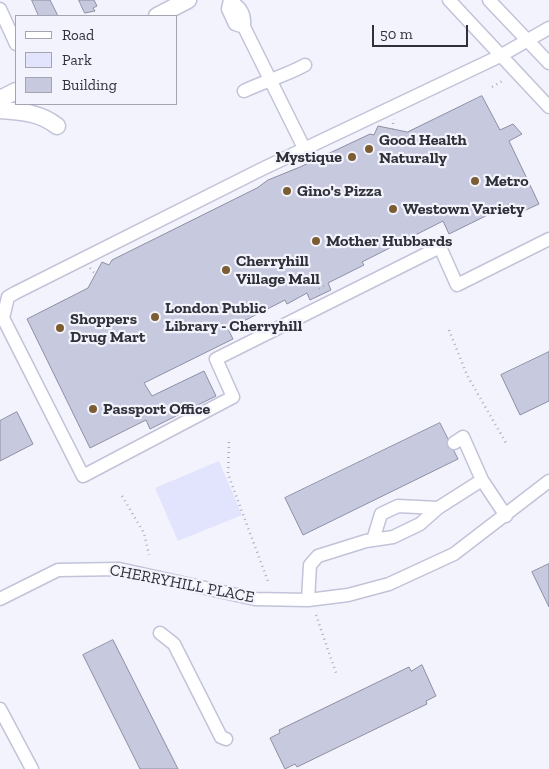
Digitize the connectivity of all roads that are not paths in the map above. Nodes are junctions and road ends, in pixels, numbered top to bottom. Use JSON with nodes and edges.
{"nodes":[{"id":1,"x":188,"y":0,"type":"edge"},
{"id":2,"x":230,"y":0,"type":"edge"},
{"id":3,"x":448,"y":0,"type":"edge"},
{"id":4,"x":489,"y":0,"type":"edge"},
{"id":5,"x":0,"y":10,"type":"edge"},
{"id":6,"x":159,"y":15,"type":"edge"},
{"id":7,"x":549,"y":28,"type":"edge"},
{"id":8,"x":527,"y":41,"type":"junction"},
{"id":9,"x":15,"y":42,"type":"edge"},
{"id":10,"x":500,"y":56,"type":"junction"},
{"id":11,"x":549,"y":63,"type":"edge"},
{"id":12,"x":306,"y":65,"type":"dead end"},
{"id":13,"x":269,"y":80,"type":"junction"},
{"id":14,"x":244,"y":91,"type":"dead end"},
{"id":15,"x":15,"y":92,"type":"edge"},
{"id":16,"x":0,"y":99,"type":"edge"},
{"id":17,"x":549,"y":107,"type":"edge"},
{"id":18,"x":0,"y":110,"type":"edge"},
{"id":19,"x":57,"y":126,"type":"dead end"},
{"id":20,"x":304,"y":148,"type":"junction"},
{"id":21,"x":549,"y":240,"type":"edge"},
{"id":22,"x":454,"y":442,"type":"dead end"},
{"id":23,"x":482,"y":480,"type":"junction"},
{"id":24,"x":549,"y":481,"type":"edge"},
{"id":25,"x":438,"y":508,"type":"junction"},
{"id":26,"x":506,"y":516,"type":"junction"},
{"id":27,"x":373,"y":540,"type":"junction"},
{"id":28,"x":0,"y":600,"type":"edge"},
{"id":29,"x":308,"y":600,"type":"junction"},
{"id":30,"x":160,"y":633,"type":"dead end"},
{"id":31,"x":0,"y":709,"type":"edge"},
{"id":32,"x":226,"y":739,"type":"dead end"},
{"id":33,"x":32,"y":769,"type":"edge"}],
"edges":[{"from":1,"to":6,"type":"main road"},
{"from":2,"to":13,"type":"street"},
{"from":3,"to":10,"type":"street"},
{"from":4,"to":8,"type":"street"},
{"from":5,"to":9,"type":"street"},
{"from":7,"to":8,"type":"street"},
{"from":8,"to":10,"type":"street"},
{"from":8,"to":11,"type":"street"},
{"from":10,"to":17,"type":"street"},
{"from":10,"to":20,"type":"street"},
{"from":12,"to":13,"type":"street"},
{"from":13,"to":14,"type":"street"},
{"from":13,"to":20,"type":"street"},
{"from":15,"to":16,"type":"main road"},
{"from":18,"to":19,"type":"main road"},
{"from":20,"to":21,"type":"street"},
{"from":22,"to":23,"type":"street"},
{"from":23,"to":25,"type":"street"},
{"from":23,"to":26,"type":"street"},
{"from":24,"to":26,"type":"street","name":"CHERRYHILL PLACE"},
{"from":25,"to":27,"type":"street"},
{"from":25,"to":27,"type":"street"},
{"from":26,"to":29,"type":"street","name":"CHERRYHILL PLACE"},
{"from":27,"to":29,"type":"street"},
{"from":28,"to":29,"type":"street","name":"CHERRYHILL PLACE"},
{"from":30,"to":32,"type":"street"},
{"from":31,"to":33,"type":"street"}]}
